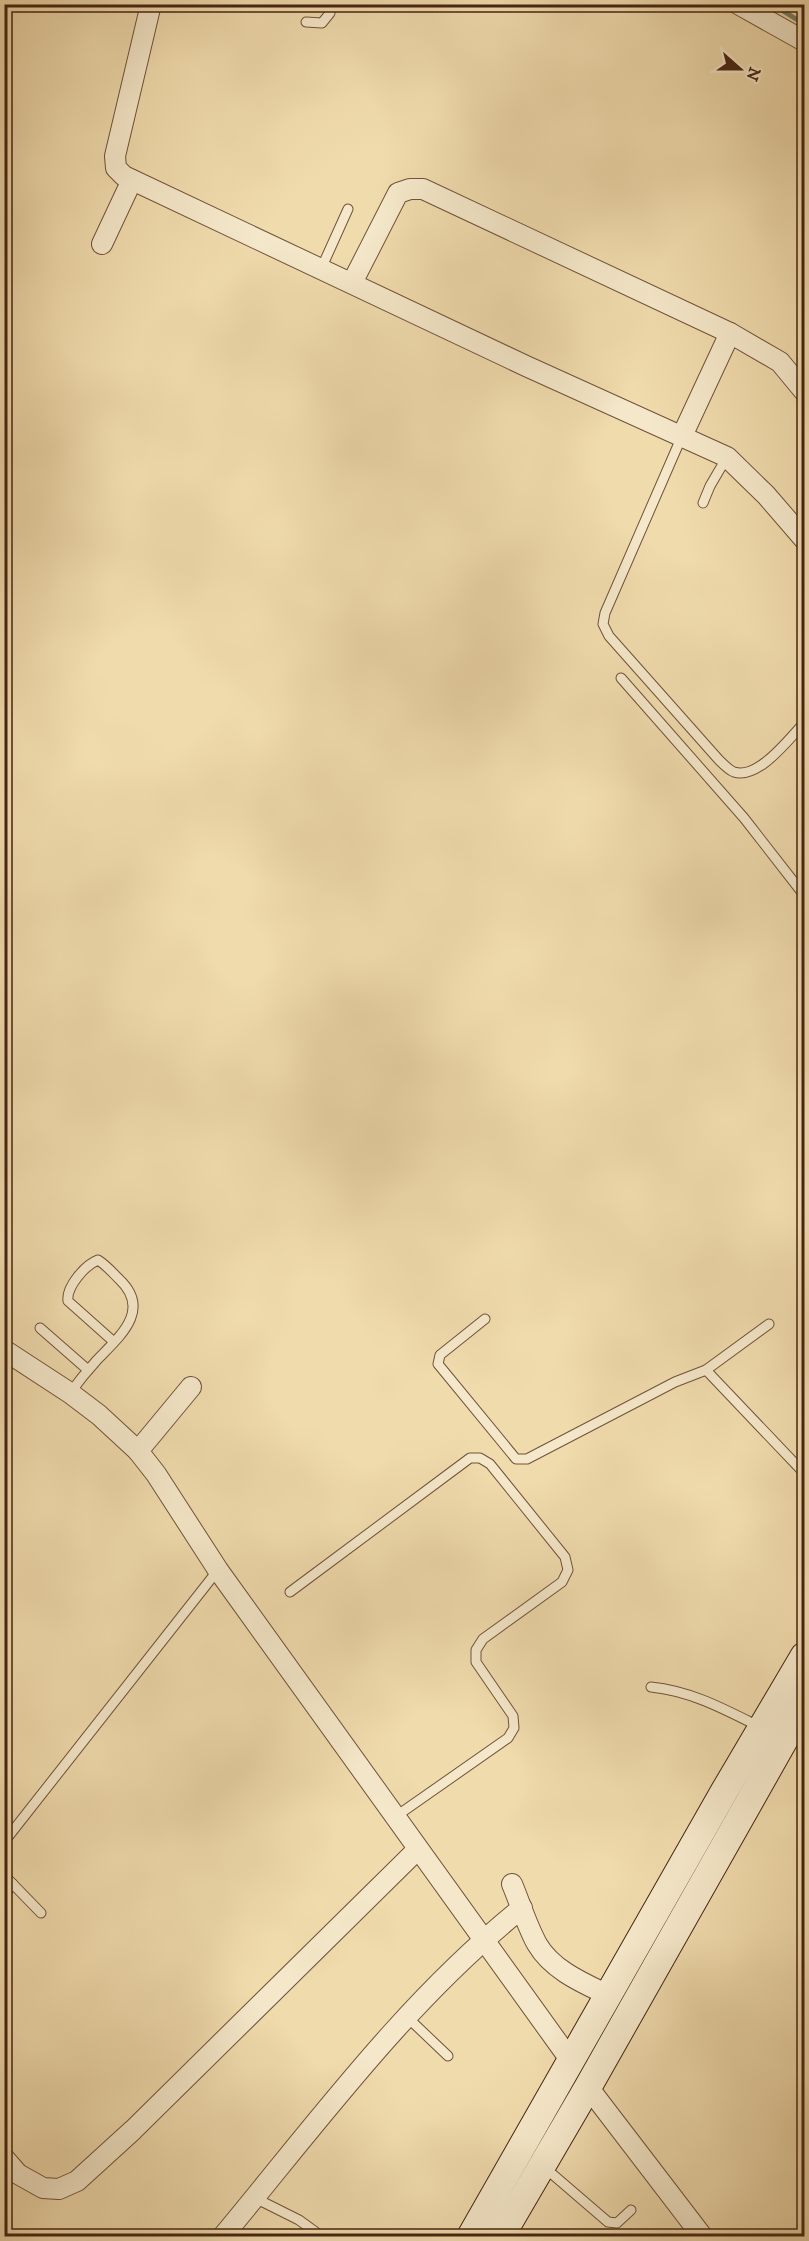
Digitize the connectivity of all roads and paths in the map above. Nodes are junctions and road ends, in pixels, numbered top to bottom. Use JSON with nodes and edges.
{"nodes":[{"id":1,"x":152,"y":4,"type":"edge"},
{"id":2,"x":331,"y":4,"type":"edge"},
{"id":3,"x":738,"y":4,"type":"edge"},
{"id":4,"x":306,"y":22,"type":"dead end"},
{"id":5,"x":804,"y":41,"type":"edge"},
{"id":6,"x":132,"y":180,"type":"junction"},
{"id":7,"x":348,"y":210,"type":"dead end"},
{"id":8,"x":102,"y":244,"type":"dead end"},
{"id":9,"x":321,"y":269,"type":"junction"},
{"id":10,"x":352,"y":283,"type":"junction"},
{"id":11,"x":730,"y":333,"type":"junction"},
{"id":12,"x":804,"y":391,"type":"edge"},
{"id":13,"x":682,"y":436,"type":"junction"},
{"id":14,"x":727,"y":457,"type":"junction"},
{"id":15,"x":703,"y":503,"type":"dead end"},
{"id":16,"x":804,"y":539,"type":"edge"},
{"id":17,"x":621,"y":678,"type":"dead end"},
{"id":18,"x":804,"y":723,"type":"edge"},
{"id":19,"x":804,"y":895,"type":"edge"},
{"id":20,"x":485,"y":1319,"type":"dead end"},
{"id":21,"x":769,"y":1324,"type":"dead end"},
{"id":22,"x":40,"y":1328,"type":"dead end"},
{"id":23,"x":114,"y":1342,"type":"junction"},
{"id":24,"x":4,"y":1350,"type":"edge"},
{"id":25,"x":88,"y":1370,"type":"junction"},
{"id":26,"x":706,"y":1370,"type":"junction"},
{"id":27,"x":191,"y":1388,"type":"dead end"},
{"id":28,"x":70,"y":1393,"type":"junction"},
{"id":29,"x":138,"y":1451,"type":"junction"},
{"id":30,"x":804,"y":1473,"type":"edge"},
{"id":31,"x":218,"y":1570,"type":"junction"},
{"id":32,"x":290,"y":1592,"type":"dead end"},
{"id":33,"x":804,"y":1656,"type":"edge"},
{"id":34,"x":651,"y":1687,"type":"dead end"},
{"id":35,"x":804,"y":1705,"type":"edge"},
{"id":36,"x":762,"y":1728,"type":"junction"},
{"id":37,"x":395,"y":1817,"type":"junction"},
{"id":38,"x":4,"y":1842,"type":"edge"},
{"id":39,"x":418,"y":1849,"type":"junction"},
{"id":40,"x":4,"y":1875,"type":"edge"},
{"id":41,"x":14,"y":1884,"type":"junction"},
{"id":42,"x":512,"y":1884,"type":"dead end"},
{"id":43,"x":4,"y":1894,"type":"edge"},
{"id":44,"x":522,"y":1908,"type":"junction"},
{"id":45,"x":41,"y":1913,"type":"dead end"},
{"id":46,"x":484,"y":1938,"type":"junction"},
{"id":47,"x":608,"y":1995,"type":"junction"},
{"id":48,"x":406,"y":2016,"type":"junction"},
{"id":49,"x":448,"y":2056,"type":"dead end"},
{"id":50,"x":571,"y":2061,"type":"junction"},
{"id":51,"x":588,"y":2087,"type":"junction"},
{"id":52,"x":4,"y":2158,"type":"edge"},
{"id":53,"x":543,"y":2165,"type":"junction"},
{"id":54,"x":255,"y":2198,"type":"junction"},
{"id":55,"x":631,"y":2210,"type":"dead end"},
{"id":56,"x":223,"y":2236,"type":"edge"},
{"id":57,"x":321,"y":2236,"type":"edge"},
{"id":58,"x":471,"y":2236,"type":"edge"},
{"id":59,"x":501,"y":2236,"type":"edge"},
{"id":60,"x":702,"y":2236,"type":"edge"}],
"edges":[{"from":1,"to":6,"type":"street"},
{"from":2,"to":4,"type":"lane"},
{"from":3,"to":5,"type":"street"},
{"from":6,"to":8,"type":"street"},
{"from":6,"to":9,"type":"street"},
{"from":7,"to":9,"type":"lane"},
{"from":9,"to":10,"type":"street"},
{"from":10,"to":11,"type":"street"},
{"from":10,"to":13,"type":"street"},
{"from":11,"to":12,"type":"street"},
{"from":11,"to":13,"type":"street"},
{"from":13,"to":14,"type":"street"},
{"from":13,"to":18,"type":"lane"},
{"from":14,"to":15,"type":"lane"},
{"from":14,"to":16,"type":"street"},
{"from":17,"to":19,"type":"lane"},
{"from":20,"to":26,"type":"lane"},
{"from":21,"to":26,"type":"lane"},
{"from":22,"to":25,"type":"lane"},
{"from":23,"to":23,"type":"lane"},
{"from":23,"to":25,"type":"lane"},
{"from":24,"to":28,"type":"street"},
{"from":25,"to":28,"type":"lane"},
{"from":26,"to":30,"type":"lane"},
{"from":27,"to":29,"type":"street"},
{"from":28,"to":29,"type":"street"},
{"from":29,"to":31,"type":"street"},
{"from":31,"to":37,"type":"street"},
{"from":31,"to":38,"type":"lane"},
{"from":32,"to":37,"type":"lane"},
{"from":33,"to":36,"type":"main road"},
{"from":34,"to":36,"type":"lane"},
{"from":35,"to":51,"type":"main road"},
{"from":36,"to":47,"type":"main road"},
{"from":37,"to":39,"type":"street"},
{"from":39,"to":46,"type":"street"},
{"from":39,"to":52,"type":"street"},
{"from":40,"to":41,"type":"lane"},
{"from":41,"to":43,"type":"lane"},
{"from":41,"to":45,"type":"lane"},
{"from":42,"to":44,"type":"street"},
{"from":44,"to":46,"type":"street"},
{"from":44,"to":47,"type":"street"},
{"from":46,"to":48,"type":"street"},
{"from":46,"to":50,"type":"street"},
{"from":47,"to":50,"type":"main road"},
{"from":48,"to":49,"type":"lane"},
{"from":48,"to":54,"type":"street"},
{"from":50,"to":51,"type":"main road"},
{"from":50,"to":58,"type":"main road"},
{"from":51,"to":53,"type":"main road"},
{"from":51,"to":60,"type":"street"},
{"from":53,"to":55,"type":"lane"},
{"from":53,"to":59,"type":"main road"},
{"from":54,"to":56,"type":"street"},
{"from":54,"to":57,"type":"lane"}]}
